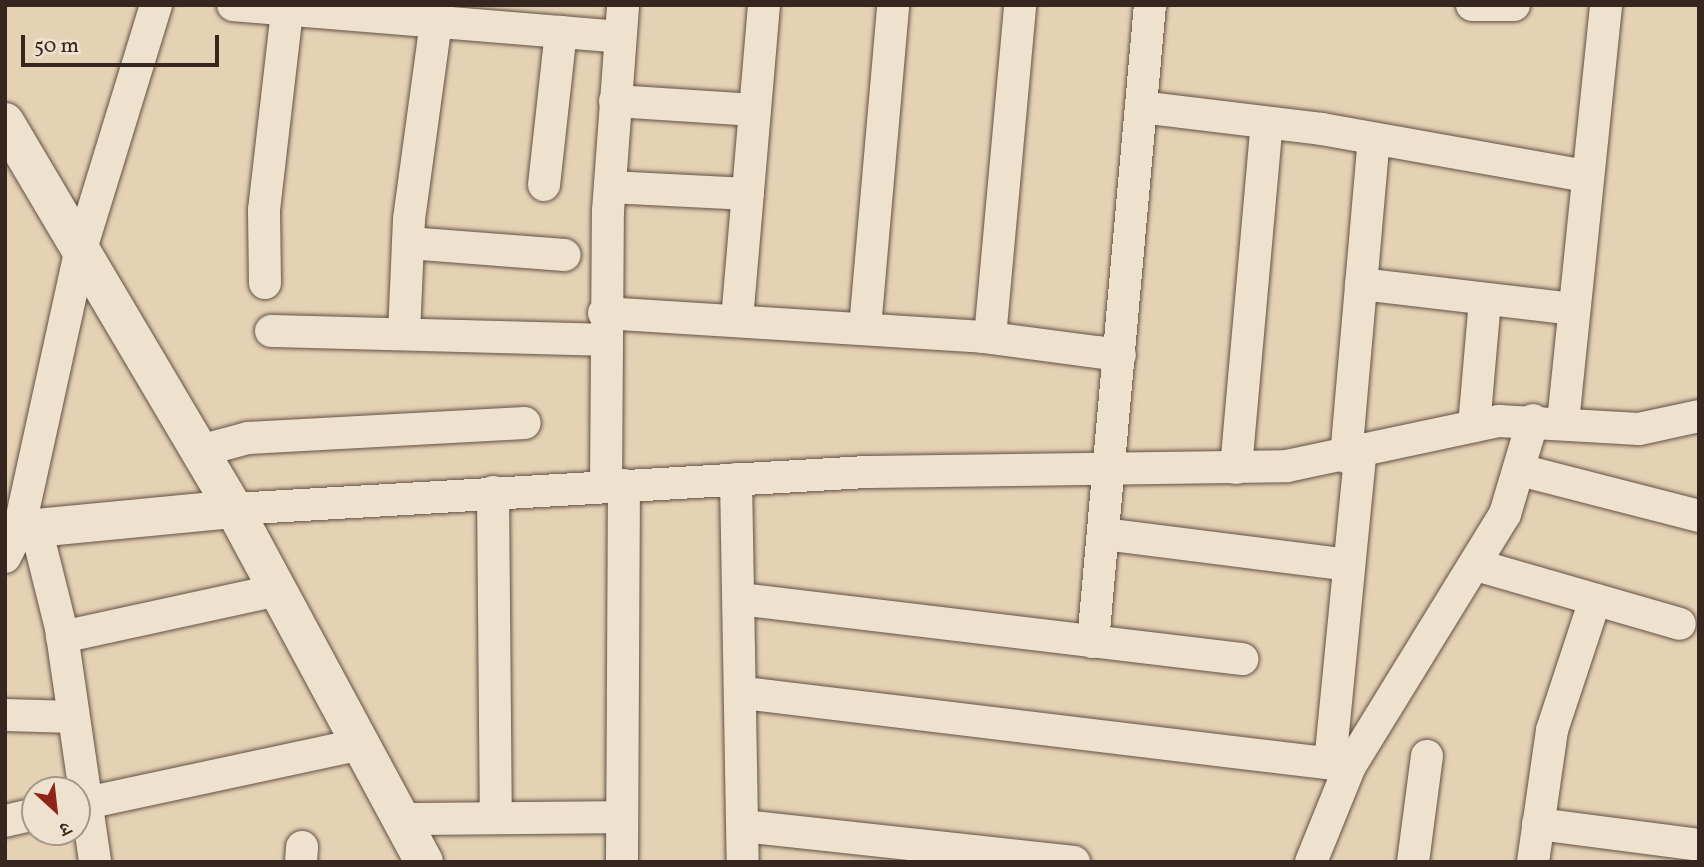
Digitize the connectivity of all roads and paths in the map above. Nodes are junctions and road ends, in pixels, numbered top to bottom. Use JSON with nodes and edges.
{"nodes":[{"id":1,"x":156,"y":5,"type":"edge"},
{"id":2,"x":233,"y":5,"type":"edge"},
{"id":3,"x":623,"y":5,"type":"edge"},
{"id":4,"x":764,"y":5,"type":"edge"},
{"id":5,"x":894,"y":5,"type":"edge"},
{"id":6,"x":1020,"y":5,"type":"edge"},
{"id":7,"x":1150,"y":5,"type":"edge"},
{"id":8,"x":1472,"y":5,"type":"edge"},
{"id":9,"x":1514,"y":5,"type":"edge"},
{"id":10,"x":1606,"y":5,"type":"edge"},
{"id":11,"x":287,"y":10,"type":"junction"},
{"id":12,"x":436,"y":22,"type":"junction"},
{"id":13,"x":561,"y":32,"type":"junction"},
{"id":14,"x":620,"y":37,"type":"junction"},
{"id":15,"x":615,"y":101,"type":"junction"},
{"id":16,"x":1141,"y":107,"type":"junction"},
{"id":17,"x":755,"y":110,"type":"junction"},
{"id":18,"x":5,"y":122,"type":"edge"},
{"id":19,"x":1267,"y":123,"type":"junction"},
{"id":20,"x":1374,"y":139,"type":"junction"},
{"id":21,"x":1587,"y":176,"type":"junction"},
{"id":22,"x":544,"y":185,"type":"dead end"},
{"id":23,"x":610,"y":187,"type":"junction"},
{"id":24,"x":748,"y":194,"type":"junction"},
{"id":25,"x":408,"y":243,"type":"junction"},
{"id":26,"x":81,"y":249,"type":"junction"},
{"id":27,"x":565,"y":255,"type":"dead end"},
{"id":28,"x":265,"y":283,"type":"dead end"},
{"id":29,"x":1361,"y":284,"type":"junction"},
{"id":30,"x":1485,"y":300,"type":"junction"},
{"id":31,"x":1574,"y":309,"type":"junction"},
{"id":32,"x":737,"y":320,"type":"junction"},
{"id":33,"x":604,"y":326,"type":"junction"},
{"id":34,"x":865,"y":328,"type":"junction"},
{"id":35,"x":271,"y":331,"type":"dead end"},
{"id":36,"x":404,"y":334,"type":"junction"},
{"id":37,"x":990,"y":338,"type":"junction"},
{"id":38,"x":1119,"y":355,"type":"junction"},
{"id":39,"x":1699,"y":416,"type":"edge"},
{"id":40,"x":1548,"y":421,"type":"junction"},
{"id":41,"x":525,"y":424,"type":"dead end"},
{"id":42,"x":1474,"y":426,"type":"junction"},
{"id":43,"x":200,"y":451,"type":"junction"},
{"id":44,"x":1353,"y":456,"type":"junction"},
{"id":45,"x":1110,"y":466,"type":"junction"},
{"id":46,"x":1236,"y":468,"type":"junction"},
{"id":47,"x":1520,"y":470,"type":"junction"},
{"id":48,"x":736,"y":479,"type":"junction"},
{"id":49,"x":615,"y":485,"type":"junction"},
{"id":50,"x":493,"y":492,"type":"junction"},
{"id":51,"x":234,"y":509,"type":"junction"},
{"id":52,"x":1699,"y":516,"type":"edge"},
{"id":53,"x":1103,"y":534,"type":"junction"},
{"id":54,"x":16,"y":536,"type":"edge"},
{"id":55,"x":1348,"y":565,"type":"junction"},
{"id":56,"x":1476,"y":565,"type":"junction"},
{"id":57,"x":278,"y":590,"type":"junction"},
{"id":58,"x":740,"y":599,"type":"junction"},
{"id":59,"x":1595,"y":600,"type":"junction"},
{"id":60,"x":1680,"y":624,"type":"dead end"},
{"id":61,"x":62,"y":637,"type":"junction"},
{"id":62,"x":1093,"y":642,"type":"junction"},
{"id":63,"x":1242,"y":659,"type":"dead end"},
{"id":64,"x":744,"y":693,"type":"junction"},
{"id":65,"x":5,"y":715,"type":"edge"},
{"id":66,"x":73,"y":717,"type":"junction"},
{"id":67,"x":361,"y":744,"type":"junction"},
{"id":68,"x":1427,"y":756,"type":"dead end"},
{"id":69,"x":1340,"y":765,"type":"junction"},
{"id":70,"x":79,"y":776,"type":"edge"},
{"id":71,"x":91,"y":802,"type":"edge"},
{"id":72,"x":622,"y":817,"type":"junction"},
{"id":73,"x":496,"y":818,"type":"junction"},
{"id":74,"x":401,"y":819,"type":"junction"},
{"id":75,"x":1538,"y":824,"type":"junction"},
{"id":76,"x":743,"y":826,"type":"junction"},
{"id":77,"x":1678,"y":849,"type":"edge"},
{"id":78,"x":424,"y":862,"type":"edge"},
{"id":79,"x":622,"y":862,"type":"edge"},
{"id":80,"x":743,"y":862,"type":"edge"},
{"id":81,"x":1074,"y":862,"type":"edge"},
{"id":82,"x":1311,"y":862,"type":"edge"},
{"id":83,"x":1413,"y":862,"type":"edge"},
{"id":84,"x":1533,"y":862,"type":"edge"}],
"edges":[{"from":1,"to":26,"type":"street"},
{"from":2,"to":11,"type":"street"},
{"from":3,"to":14,"type":"street"},
{"from":4,"to":17,"type":"street"},
{"from":5,"to":34,"type":"street"},
{"from":6,"to":37,"type":"street"},
{"from":7,"to":16,"type":"street"},
{"from":8,"to":9,"type":"street"},
{"from":10,"to":21,"type":"street"},
{"from":11,"to":12,"type":"street"},
{"from":11,"to":28,"type":"street"},
{"from":12,"to":13,"type":"street"},
{"from":12,"to":25,"type":"street"},
{"from":13,"to":14,"type":"street"},
{"from":13,"to":22,"type":"street"},
{"from":14,"to":15,"type":"street"},
{"from":15,"to":17,"type":"street"},
{"from":15,"to":23,"type":"street"},
{"from":16,"to":19,"type":"street"},
{"from":16,"to":38,"type":"street"},
{"from":17,"to":24,"type":"street"},
{"from":18,"to":26,"type":"main road"},
{"from":19,"to":20,"type":"street"},
{"from":19,"to":46,"type":"street"},
{"from":20,"to":21,"type":"street"},
{"from":20,"to":29,"type":"street"},
{"from":21,"to":31,"type":"street"},
{"from":23,"to":24,"type":"street"},
{"from":23,"to":33,"type":"street"},
{"from":24,"to":32,"type":"street"},
{"from":25,"to":27,"type":"street"},
{"from":25,"to":36,"type":"street"},
{"from":26,"to":43,"type":"main road"},
{"from":26,"to":54,"type":"street"},
{"from":29,"to":30,"type":"street"},
{"from":29,"to":44,"type":"street"},
{"from":30,"to":31,"type":"street"},
{"from":30,"to":42,"type":"street"},
{"from":31,"to":40,"type":"street"},
{"from":32,"to":33,"type":"street"},
{"from":32,"to":34,"type":"street"},
{"from":33,"to":36,"type":"street"},
{"from":33,"to":49,"type":"street"},
{"from":34,"to":37,"type":"street"},
{"from":35,"to":36,"type":"street"},
{"from":37,"to":38,"type":"street"},
{"from":38,"to":45,"type":"street"},
{"from":39,"to":40,"type":"street"},
{"from":40,"to":42,"type":"street"},
{"from":40,"to":47,"type":"street"},
{"from":41,"to":43,"type":"street"},
{"from":42,"to":44,"type":"street"},
{"from":43,"to":51,"type":"main road"},
{"from":44,"to":46,"type":"street"},
{"from":44,"to":55,"type":"street"},
{"from":45,"to":46,"type":"street"},
{"from":45,"to":48,"type":"street"},
{"from":45,"to":53,"type":"street"},
{"from":47,"to":52,"type":"street"},
{"from":47,"to":56,"type":"street"},
{"from":48,"to":49,"type":"street"},
{"from":48,"to":58,"type":"street"},
{"from":49,"to":50,"type":"street"},
{"from":49,"to":72,"type":"street"},
{"from":50,"to":51,"type":"street"},
{"from":50,"to":73,"type":"street"},
{"from":51,"to":54,"type":"main road"},
{"from":51,"to":57,"type":"main road"},
{"from":53,"to":55,"type":"street"},
{"from":53,"to":62,"type":"street"},
{"from":54,"to":61,"type":"street"},
{"from":55,"to":69,"type":"street"},
{"from":56,"to":59,"type":"street"},
{"from":56,"to":69,"type":"street"},
{"from":57,"to":61,"type":"street"},
{"from":57,"to":67,"type":"main road"},
{"from":58,"to":62,"type":"street"},
{"from":58,"to":64,"type":"street"},
{"from":59,"to":60,"type":"street"},
{"from":59,"to":75,"type":"street"},
{"from":61,"to":66,"type":"street"},
{"from":62,"to":63,"type":"street"},
{"from":64,"to":69,"type":"street"},
{"from":64,"to":76,"type":"street"},
{"from":65,"to":66,"type":"street"},
{"from":66,"to":70,"type":"street"},
{"from":67,"to":71,"type":"street"},
{"from":67,"to":74,"type":"main road"},
{"from":68,"to":83,"type":"street"},
{"from":69,"to":82,"type":"street"},
{"from":72,"to":73,"type":"street"},
{"from":72,"to":79,"type":"street"},
{"from":73,"to":74,"type":"street"},
{"from":74,"to":78,"type":"main road"},
{"from":75,"to":77,"type":"street"},
{"from":75,"to":84,"type":"street"},
{"from":76,"to":80,"type":"street"},
{"from":76,"to":81,"type":"street"}]}
